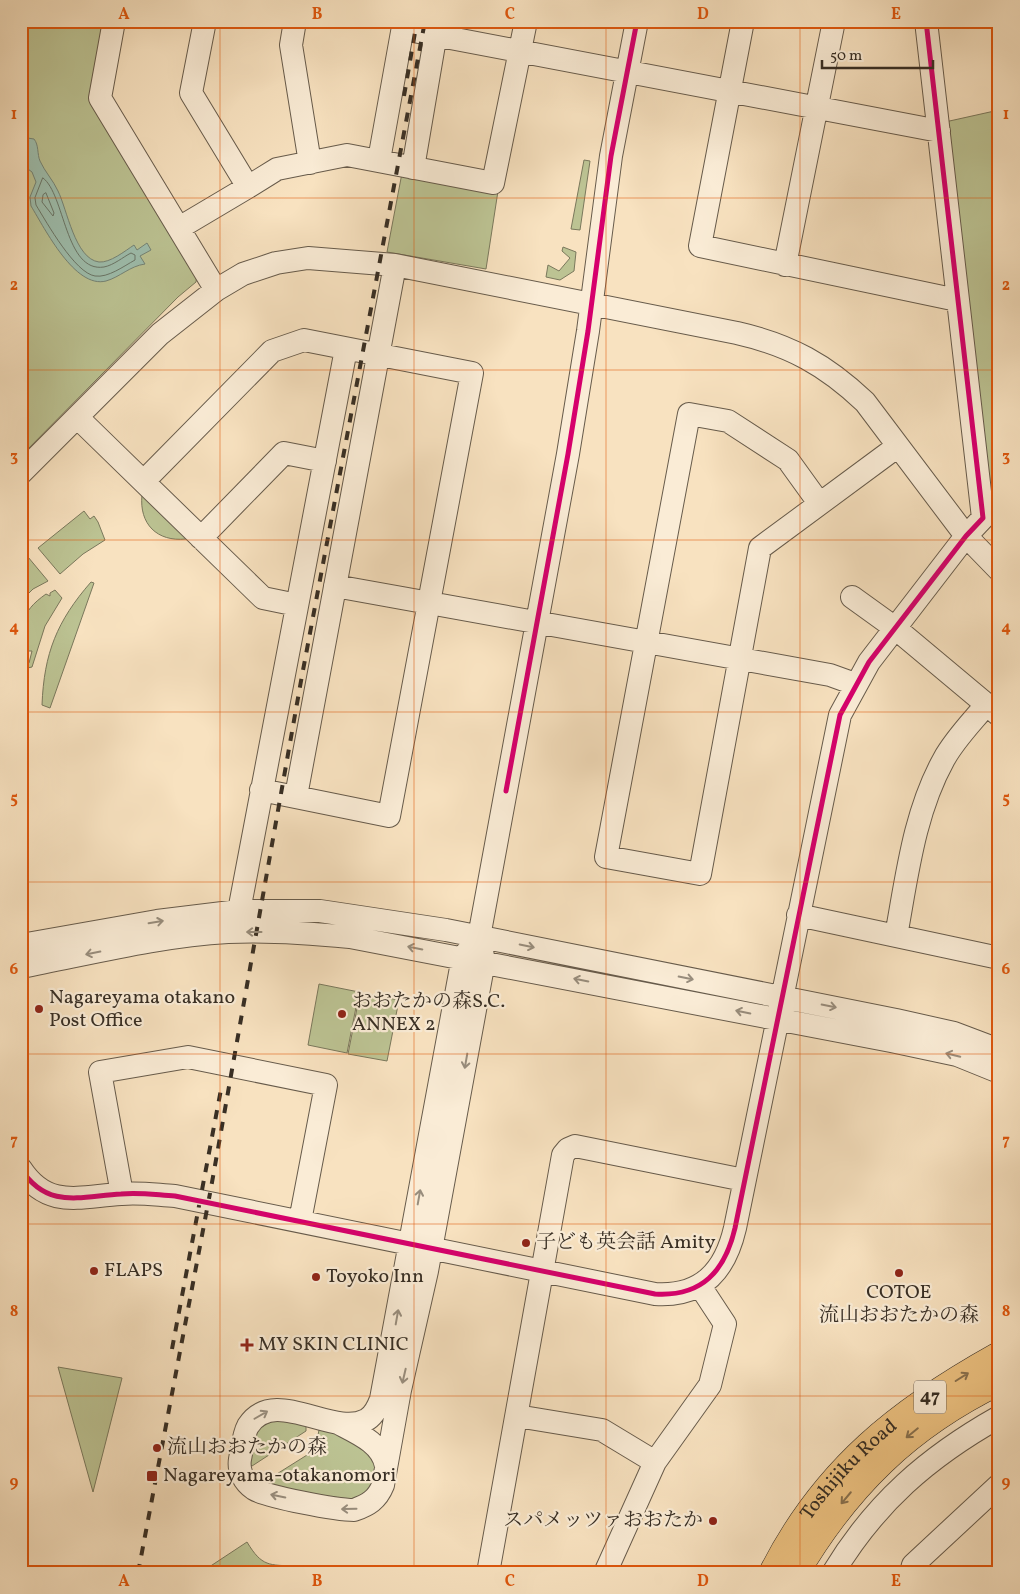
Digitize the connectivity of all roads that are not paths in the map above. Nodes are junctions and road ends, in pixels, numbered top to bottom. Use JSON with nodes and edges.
{"nodes":[{"id":1,"x":114,"y":21,"type":"edge"},
{"id":2,"x":205,"y":21,"type":"edge"},
{"id":3,"x":295,"y":21,"type":"edge"},
{"id":4,"x":526,"y":21,"type":"edge"},
{"id":5,"x":637,"y":21,"type":"edge"},
{"id":6,"x":743,"y":21,"type":"edge"},
{"id":7,"x":834,"y":21,"type":"edge"},
{"id":8,"x":926,"y":21,"type":"edge"},
{"id":9,"x":403,"y":25,"type":"edge"},
{"id":10,"x":437,"y":29,"type":"edge"},
{"id":11,"x":520,"y":52,"type":"junction"},
{"id":12,"x":627,"y":72,"type":"junction"},
{"id":13,"x":729,"y":92,"type":"junction"},
{"id":14,"x":816,"y":109,"type":"junction"},
{"id":15,"x":939,"y":131,"type":"junction"},
{"id":16,"x":379,"y":160,"type":"junction"},
{"id":17,"x":310,"y":162,"type":"junction"},
{"id":18,"x":413,"y":168,"type":"junction"},
{"id":19,"x":248,"y":187,"type":"junction"},
{"id":20,"x":179,"y":228,"type":"junction"},
{"id":21,"x":395,"y":264,"type":"junction"},
{"id":22,"x":785,"y":265,"type":"junction"},
{"id":23,"x":216,"y":290,"type":"junction"},
{"id":24,"x":957,"y":300,"type":"junction"},
{"id":25,"x":591,"y":302,"type":"junction"},
{"id":26,"x":346,"y":349,"type":"junction"},
{"id":27,"x":379,"y":354,"type":"junction"},
{"id":28,"x":77,"y":417,"type":"junction"},
{"id":29,"x":898,"y":446,"type":"junction"},
{"id":30,"x":325,"y":461,"type":"junction"},
{"id":31,"x":21,"y":473,"type":"edge"},
{"id":32,"x":144,"y":481,"type":"junction"},
{"id":33,"x":819,"y":504,"type":"junction"},
{"id":34,"x":966,"y":536,"type":"junction"},
{"id":35,"x":201,"y":538,"type":"junction"},
{"id":36,"x":999,"y":570,"type":"edge"},
{"id":37,"x":335,"y":586,"type":"junction"},
{"id":38,"x":852,"y":597,"type":"dead end"},
{"id":39,"x":430,"y":602,"type":"junction"},
{"id":40,"x":298,"y":605,"type":"junction"},
{"id":41,"x":536,"y":622,"type":"junction"},
{"id":42,"x":895,"y":628,"type":"junction"},
{"id":43,"x":646,"y":641,"type":"junction"},
{"id":44,"x":739,"y":658,"type":"junction"},
{"id":45,"x":855,"y":684,"type":"junction"},
{"id":46,"x":992,"y":710,"type":"edge"},
{"id":47,"x":261,"y":790,"type":"junction"},
{"id":48,"x":296,"y":796,"type":"junction"},
{"id":49,"x":239,"y":911,"type":"junction"},
{"id":50,"x":798,"y":915,"type":"junction"},
{"id":51,"x":896,"y":936,"type":"junction"},
{"id":52,"x":479,"y":937,"type":"junction"},
{"id":53,"x":21,"y":945,"type":"edge"},
{"id":54,"x":999,"y":958,"type":"edge"},
{"id":55,"x":474,"y":959,"type":"junction"},
{"id":56,"x":21,"y":967,"type":"edge"},
{"id":57,"x":781,"y":996,"type":"junction"},
{"id":58,"x":777,"y":1019,"type":"junction"},
{"id":59,"x":999,"y":1050,"type":"edge"},
{"id":60,"x":999,"y":1072,"type":"edge"},
{"id":61,"x":21,"y":1169,"type":"edge"},
{"id":62,"x":744,"y":1180,"type":"junction"},
{"id":63,"x":122,"y":1194,"type":"junction"},
{"id":64,"x":300,"y":1221,"type":"junction"},
{"id":65,"x":421,"y":1247,"type":"junction"},
{"id":66,"x":543,"y":1272,"type":"junction"},
{"id":67,"x":700,"y":1286,"type":"junction"},
{"id":68,"x":999,"y":1356,"type":"edge"},
{"id":69,"x":999,"y":1381,"type":"edge"},
{"id":70,"x":517,"y":1416,"type":"junction"},
{"id":71,"x":999,"y":1417,"type":"edge"},
{"id":72,"x":338,"y":1423,"type":"junction"},
{"id":73,"x":656,"y":1462,"type":"junction"},
{"id":74,"x":386,"y":1466,"type":"junction"},
{"id":75,"x":999,"y":1485,"type":"edge"},
{"id":76,"x":488,"y":1573,"type":"edge"},
{"id":77,"x":605,"y":1573,"type":"edge"},
{"id":78,"x":773,"y":1573,"type":"edge"},
{"id":79,"x":795,"y":1573,"type":"edge"},
{"id":80,"x":833,"y":1573,"type":"edge"},
{"id":81,"x":911,"y":1573,"type":"edge"}],
"edges":[{"from":1,"to":20,"type":"street"},
{"from":2,"to":19,"type":"street"},
{"from":3,"to":17,"type":"street"},
{"from":4,"to":11,"type":"street"},
{"from":5,"to":12,"type":"street"},
{"from":6,"to":13,"type":"street"},
{"from":7,"to":14,"type":"street"},
{"from":8,"to":15,"type":"street"},
{"from":9,"to":10,"type":"street"},
{"from":9,"to":16,"type":"street"},
{"from":10,"to":11,"type":"street"},
{"from":10,"to":18,"type":"street"},
{"from":11,"to":12,"type":"street"},
{"from":11,"to":18,"type":"street"},
{"from":12,"to":13,"type":"street"},
{"from":12,"to":25,"type":"street"},
{"from":13,"to":14,"type":"street"},
{"from":13,"to":22,"type":"street"},
{"from":14,"to":15,"type":"street"},
{"from":14,"to":22,"type":"street"},
{"from":15,"to":24,"type":"street"},
{"from":16,"to":17,"type":"street"},
{"from":16,"to":18,"type":"street"},
{"from":17,"to":19,"type":"street"},
{"from":19,"to":20,"type":"street"},
{"from":20,"to":23,"type":"street"},
{"from":21,"to":23,"type":"street"},
{"from":21,"to":25,"type":"street"},
{"from":21,"to":27,"type":"street"},
{"from":22,"to":24,"type":"street"},
{"from":23,"to":28,"type":"street"},
{"from":24,"to":34,"type":"street"},
{"from":25,"to":29,"type":"street"},
{"from":25,"to":41,"type":"street"},
{"from":26,"to":27,"type":"street"},
{"from":26,"to":30,"type":"street"},
{"from":26,"to":32,"type":"street"},
{"from":27,"to":37,"type":"street"},
{"from":27,"to":39,"type":"street"},
{"from":28,"to":31,"type":"street"},
{"from":28,"to":32,"type":"street"},
{"from":29,"to":33,"type":"street"},
{"from":29,"to":34,"type":"street"},
{"from":30,"to":35,"type":"street"},
{"from":30,"to":40,"type":"street"},
{"from":32,"to":35,"type":"street"},
{"from":33,"to":43,"type":"street"},
{"from":33,"to":44,"type":"street"},
{"from":34,"to":36,"type":"street"},
{"from":34,"to":42,"type":"street"},
{"from":35,"to":40,"type":"street"},
{"from":37,"to":39,"type":"street"},
{"from":37,"to":48,"type":"street"},
{"from":38,"to":42,"type":"street"},
{"from":39,"to":41,"type":"street"},
{"from":39,"to":48,"type":"street"},
{"from":40,"to":47,"type":"street"},
{"from":41,"to":43,"type":"street"},
{"from":41,"to":52,"type":"street"},
{"from":42,"to":45,"type":"street"},
{"from":42,"to":46,"type":"street"},
{"from":43,"to":44,"type":"street"},
{"from":43,"to":44,"type":"street"},
{"from":44,"to":45,"type":"street"},
{"from":45,"to":50,"type":"street"},
{"from":46,"to":51,"type":"street"},
{"from":47,"to":48,"type":"street"},
{"from":47,"to":49,"type":"street"},
{"from":49,"to":52,"type":"street"},
{"from":53,"to":49,"type":"street","one_way":true},
{"from":50,"to":51,"type":"street"},
{"from":50,"to":57,"type":"street"},
{"from":51,"to":54,"type":"street"},
{"from":52,"to":55,"type":"street"},
{"from":52,"to":57,"type":"street","one_way":true},
{"from":55,"to":56,"type":"street","one_way":true},
{"from":58,"to":55,"type":"street","one_way":true},
{"from":55,"to":65,"type":"street"},
{"from":57,"to":58,"type":"street"},
{"from":57,"to":59,"type":"street","one_way":true},
{"from":60,"to":58,"type":"street","one_way":true},
{"from":58,"to":62,"type":"street"},
{"from":61,"to":63,"type":"street"},
{"from":62,"to":66,"type":"street"},
{"from":62,"to":67,"type":"street"},
{"from":63,"to":64,"type":"street"},
{"from":63,"to":64,"type":"street"},
{"from":64,"to":65,"type":"street"},
{"from":65,"to":66,"type":"street"},
{"from":72,"to":65,"type":"street","one_way":true},
{"from":65,"to":74,"type":"street","one_way":true},
{"from":66,"to":67,"type":"street"},
{"from":66,"to":70,"type":"street"},
{"from":67,"to":73,"type":"street"},
{"from":78,"to":68,"type":"main road","name":"Toshijiku Road","number":"47","one_way":true},
{"from":69,"to":79,"type":"main road","name":"Toshijiku Road","number":"47","one_way":true},
{"from":70,"to":73,"type":"street"},
{"from":70,"to":76,"type":"street"},
{"from":71,"to":80,"type":"street"},
{"from":72,"to":74,"type":"street"},
{"from":74,"to":72,"type":"street","one_way":true},
{"from":73,"to":77,"type":"street"},
{"from":75,"to":81,"type":"street"}]}
